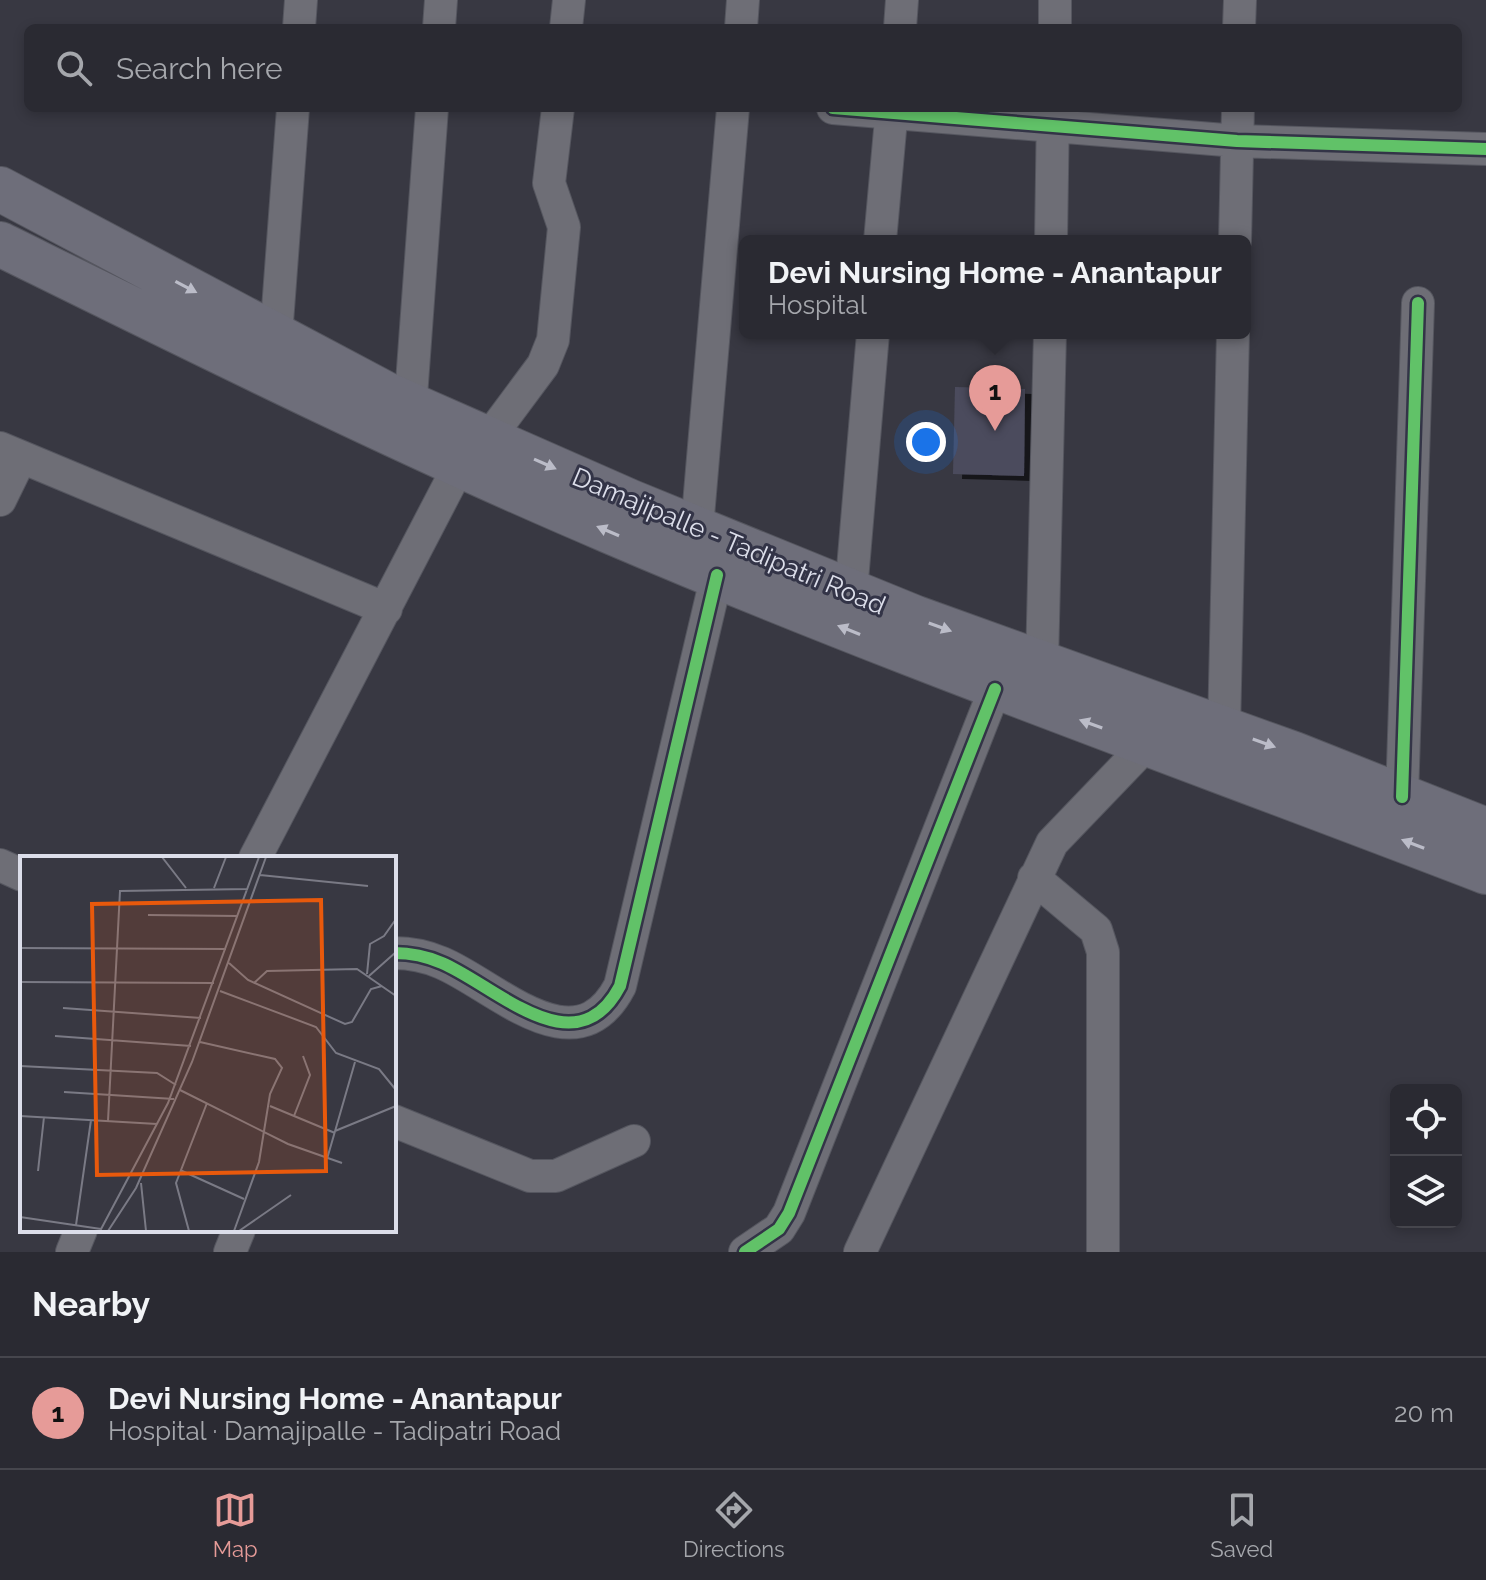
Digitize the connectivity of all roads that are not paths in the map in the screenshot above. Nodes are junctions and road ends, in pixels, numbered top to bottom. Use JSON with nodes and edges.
{"nodes":[{"id":1,"x":301,"y":0,"type":"edge"},
{"id":2,"x":441,"y":0,"type":"edge"},
{"id":3,"x":569,"y":0,"type":"edge"},
{"id":4,"x":743,"y":0,"type":"edge"},
{"id":5,"x":902,"y":0,"type":"edge"},
{"id":6,"x":1055,"y":0,"type":"edge"},
{"id":7,"x":1240,"y":0,"type":"edge"},
{"id":8,"x":299,"y":24,"type":"edge"},
{"id":9,"x":439,"y":24,"type":"edge"},
{"id":10,"x":566,"y":24,"type":"edge"},
{"id":11,"x":741,"y":24,"type":"edge"},
{"id":12,"x":900,"y":24,"type":"edge"},
{"id":13,"x":1055,"y":24,"type":"edge"},
{"id":14,"x":1239,"y":24,"type":"edge"},
{"id":15,"x":293,"y":112,"type":"edge"},
{"id":16,"x":432,"y":112,"type":"edge"},
{"id":17,"x":558,"y":112,"type":"edge"},
{"id":18,"x":733,"y":112,"type":"edge"},
{"id":19,"x":892,"y":112,"type":"edge"},
{"id":20,"x":938,"y":112,"type":"edge"},
{"id":21,"x":1238,"y":112,"type":"edge"},
{"id":22,"x":1053,"y":117,"type":"edge"},
{"id":23,"x":1237,"y":141,"type":"junction"},
{"id":24,"x":1486,"y":149,"type":"edge"},
{"id":25,"x":0,"y":189,"type":"edge"},
{"id":26,"x":881,"y":235,"type":"edge"},
{"id":27,"x":1051,"y":235,"type":"edge"},
{"id":28,"x":1235,"y":235,"type":"edge"},
{"id":29,"x":0,"y":244,"type":"edge"},
{"id":30,"x":134,"y":259,"type":"junction"},
{"id":31,"x":1418,"y":303,"type":"dead end"},
{"id":32,"x":276,"y":336,"type":"junction"},
{"id":33,"x":872,"y":339,"type":"edge"},
{"id":34,"x":1050,"y":339,"type":"edge"},
{"id":35,"x":1233,"y":339,"type":"edge"},
{"id":36,"x":409,"y":423,"type":"junction"},
{"id":37,"x":11,"y":452,"type":"edge"},
{"id":38,"x":474,"y":452,"type":"junction"},
{"id":39,"x":0,"y":500,"type":"edge"},
{"id":40,"x":697,"y":528,"type":"junction"},
{"id":41,"x":717,"y":575,"type":"junction"},
{"id":42,"x":851,"y":592,"type":"junction"},
{"id":43,"x":386,"y":609,"type":"junction"},
{"id":44,"x":1042,"y":663,"type":"junction"},
{"id":45,"x":995,"y":689,"type":"junction"},
{"id":46,"x":1224,"y":729,"type":"junction"},
{"id":47,"x":1146,"y":745,"type":"junction"},
{"id":48,"x":1402,"y":797,"type":"junction"},
{"id":49,"x":1486,"y":830,"type":"edge"},
{"id":50,"x":256,"y":856,"type":"edge"},
{"id":51,"x":0,"y":865,"type":"edge"},
{"id":52,"x":1486,"y":872,"type":"edge"},
{"id":53,"x":20,"y":874,"type":"edge"},
{"id":54,"x":1034,"y":878,"type":"junction"},
{"id":55,"x":396,"y":953,"type":"edge"},
{"id":56,"x":396,"y":1122,"type":"edge"},
{"id":57,"x":634,"y":1141,"type":"dead end"},
{"id":58,"x":80,"y":1232,"type":"edge"},
{"id":59,"x":238,"y":1232,"type":"edge"},
{"id":60,"x":72,"y":1252,"type":"edge"},
{"id":61,"x":230,"y":1252,"type":"edge"},
{"id":62,"x":745,"y":1252,"type":"edge"},
{"id":63,"x":860,"y":1252,"type":"edge"},
{"id":64,"x":1103,"y":1252,"type":"edge"}],
"edges":[{"from":1,"to":8,"type":"street"},
{"from":2,"to":9,"type":"street"},
{"from":3,"to":10,"type":"street"},
{"from":4,"to":11,"type":"street"},
{"from":5,"to":12,"type":"street"},
{"from":6,"to":13,"type":"street"},
{"from":7,"to":14,"type":"street"},
{"from":15,"to":32,"type":"street"},
{"from":16,"to":36,"type":"street"},
{"from":17,"to":38,"type":"street"},
{"from":18,"to":40,"type":"street"},
{"from":19,"to":26,"type":"street"},
{"from":20,"to":22,"type":"street"},
{"from":21,"to":23,"type":"street"},
{"from":22,"to":23,"type":"street"},
{"from":22,"to":27,"type":"street"},
{"from":23,"to":24,"type":"street"},
{"from":23,"to":28,"type":"street"},
{"from":25,"to":30,"type":"main road","name":"Damajipalle - Tadipatri Road"},
{"from":29,"to":30,"type":"main road"},
{"from":29,"to":36,"type":"main road","name":"Damajipalle - Tadipatri Road"},
{"from":30,"to":32,"type":"main road","name":"Damajipalle - Tadipatri Road","one_way":true},
{"from":31,"to":48,"type":"street"},
{"from":32,"to":36,"type":"main road","name":"Damajipalle - Tadipatri Road"},
{"from":33,"to":42,"type":"street"},
{"from":34,"to":44,"type":"street"},
{"from":35,"to":46,"type":"street"},
{"from":36,"to":38,"type":"main road","name":"Damajipalle - Tadipatri Road"},
{"from":37,"to":39,"type":"street"},
{"from":37,"to":43,"type":"street"},
{"from":38,"to":40,"type":"main road","name":"Damajipalle - Tadipatri Road","one_way":true},
{"from":41,"to":38,"type":"main road","name":"Damajipalle - Tadipatri Road","one_way":true},
{"from":38,"to":43,"type":"street"},
{"from":40,"to":42,"type":"main road","name":"Damajipalle - Tadipatri Road"},
{"from":45,"to":41,"type":"main road","name":"Damajipalle - Tadipatri Road","one_way":true},
{"from":41,"to":55,"type":"street"},
{"from":42,"to":44,"type":"main road","name":"Damajipalle - Tadipatri Road","one_way":true},
{"from":43,"to":50,"type":"street"},
{"from":44,"to":46,"type":"main road","name":"Damajipalle - Tadipatri Road"},
{"from":47,"to":45,"type":"main road","name":"Damajipalle - Tadipatri Road","one_way":true},
{"from":45,"to":62,"type":"street"},
{"from":46,"to":48,"type":"main road","name":"Damajipalle - Tadipatri Road","one_way":true},
{"from":52,"to":47,"type":"main road","name":"Damajipalle - Tadipatri Road","one_way":true},
{"from":47,"to":54,"type":"street"},
{"from":48,"to":49,"type":"main road","name":"Damajipalle - Tadipatri Road"},
{"from":51,"to":53,"type":"street"},
{"from":54,"to":63,"type":"street"},
{"from":54,"to":64,"type":"street"},
{"from":56,"to":57,"type":"street"},
{"from":58,"to":60,"type":"street"},
{"from":59,"to":61,"type":"street"}]}
